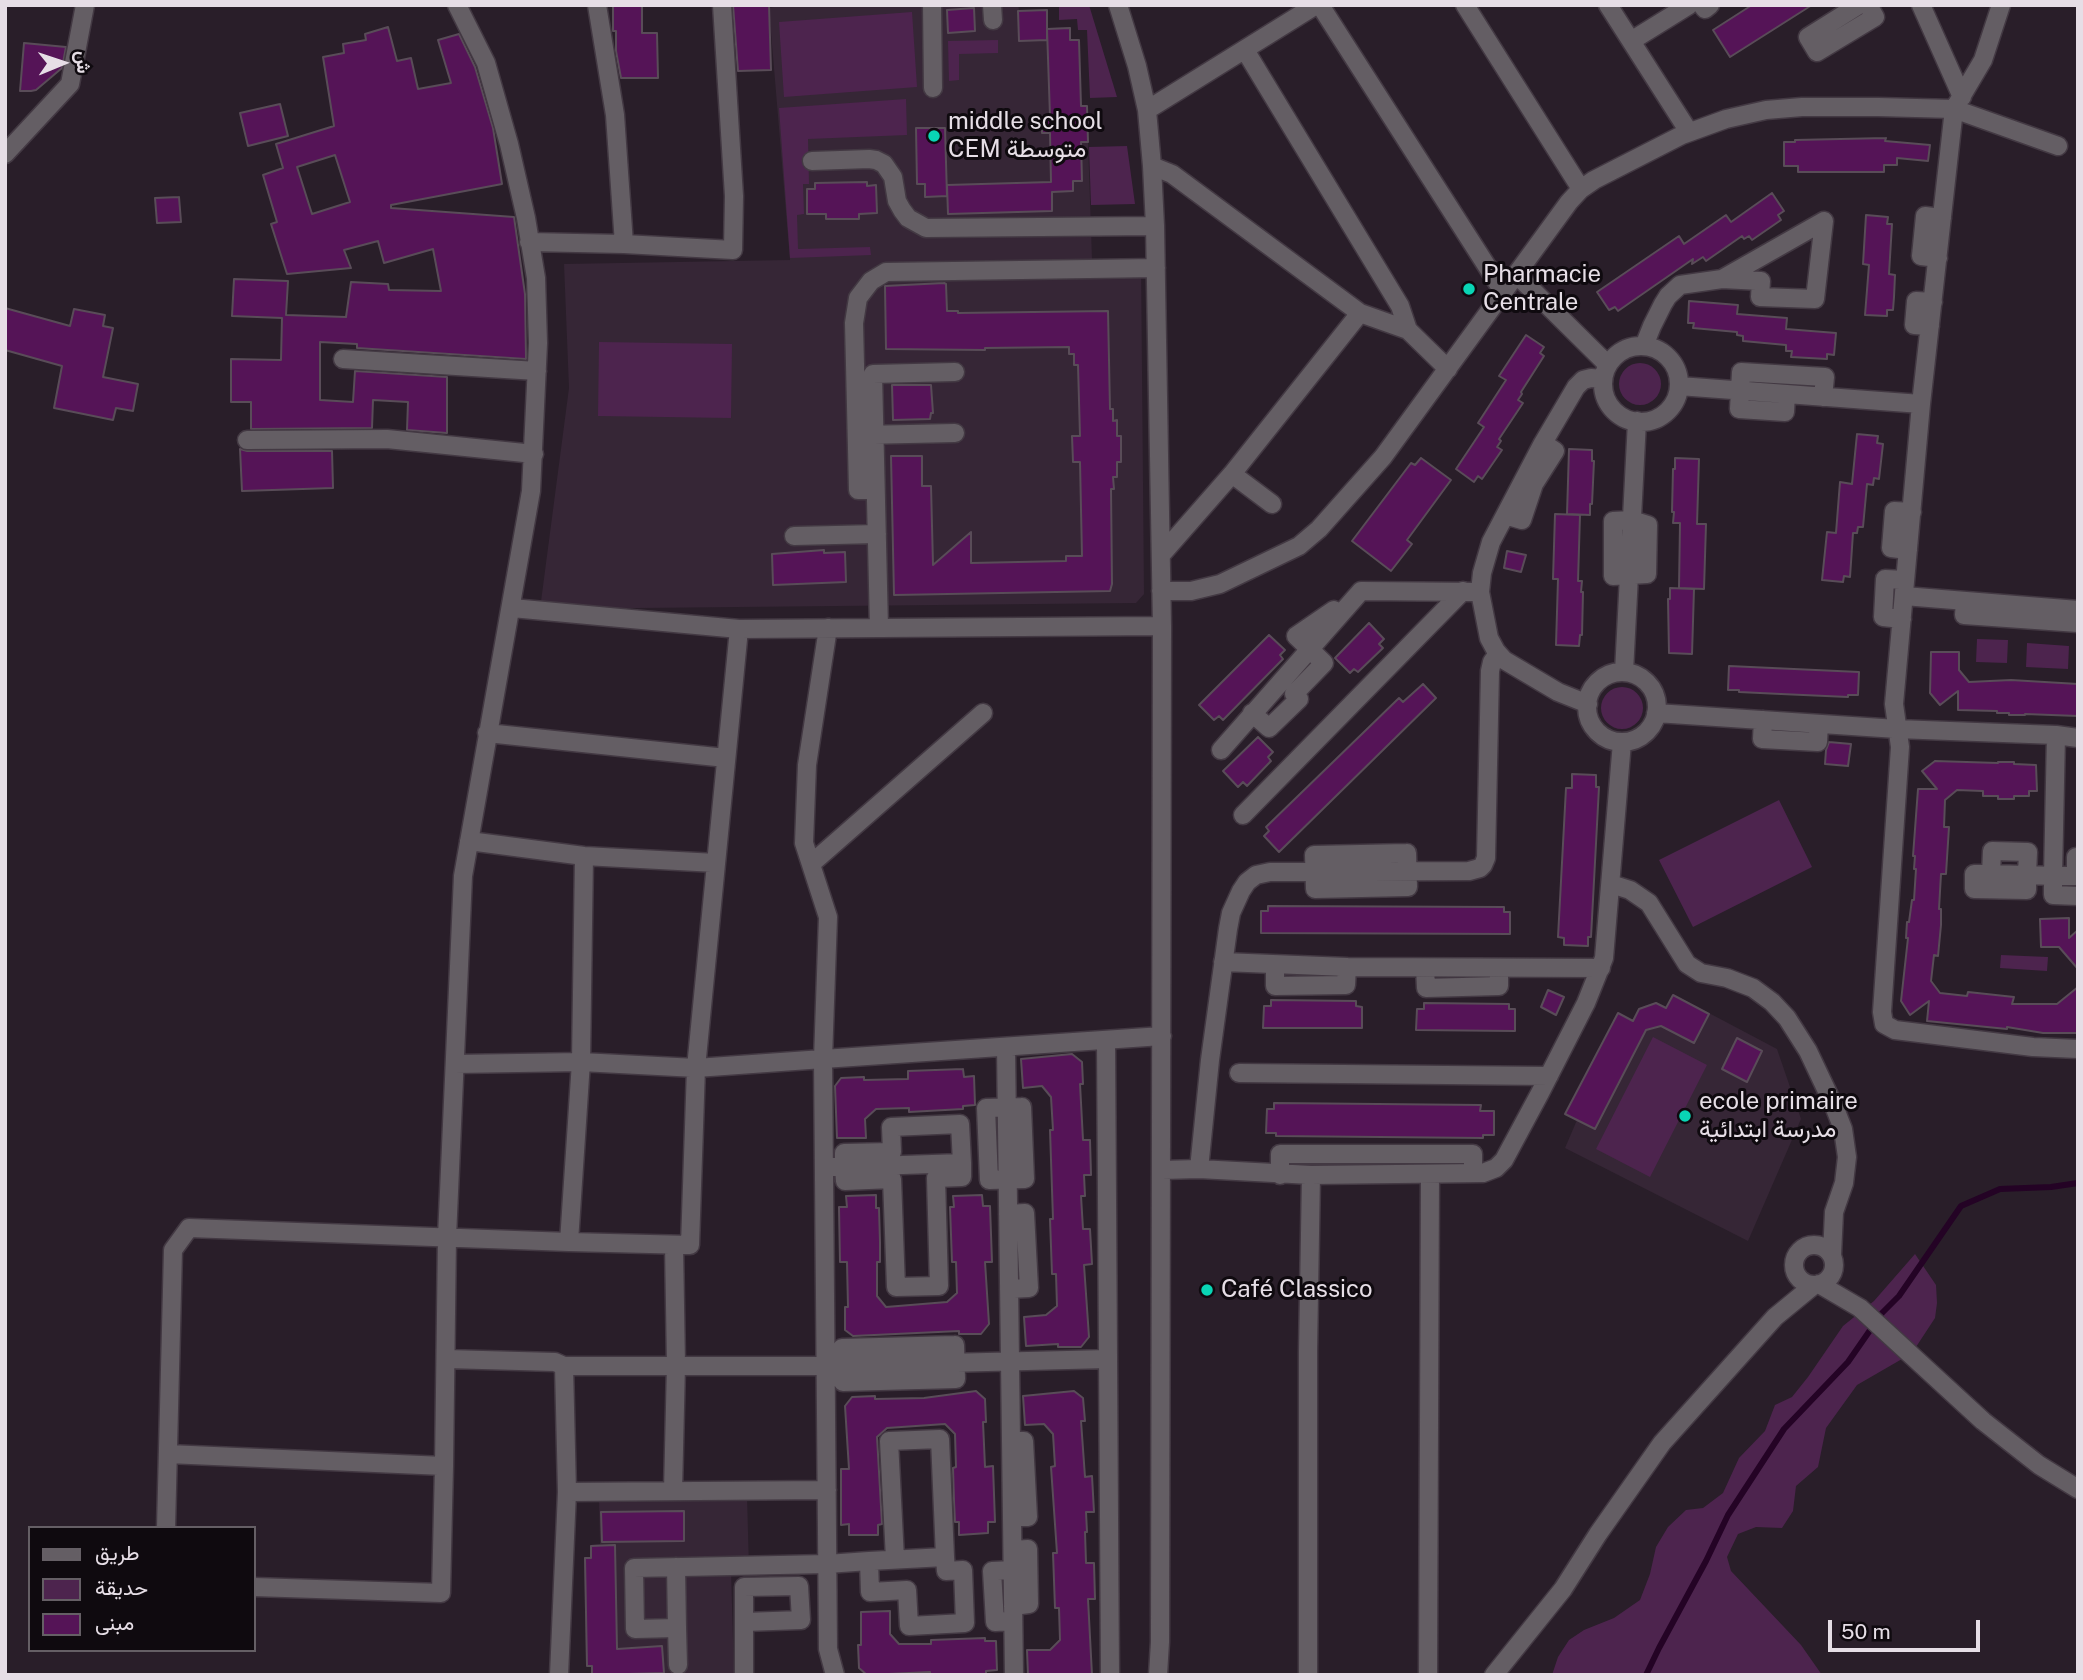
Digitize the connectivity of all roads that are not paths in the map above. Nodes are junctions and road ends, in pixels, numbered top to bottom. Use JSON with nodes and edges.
{"nodes":[{"id":1,"x":85,"y":5,"type":"edge"},
{"id":2,"x":457,"y":5,"type":"edge"},
{"id":3,"x":597,"y":5,"type":"edge"},
{"id":4,"x":722,"y":5,"type":"edge"},
{"id":5,"x":932,"y":5,"type":"edge"},
{"id":6,"x":1118,"y":5,"type":"edge"},
{"id":7,"x":1318,"y":5,"type":"edge"},
{"id":8,"x":1465,"y":5,"type":"edge"},
{"id":9,"x":1608,"y":5,"type":"edge"},
{"id":10,"x":1689,"y":5,"type":"edge"},
{"id":11,"x":1702,"y":5,"type":"edge"},
{"id":12,"x":1710,"y":5,"type":"edge"},
{"id":13,"x":1859,"y":5,"type":"edge"},
{"id":14,"x":1868,"y":5,"type":"edge"},
{"id":15,"x":1921,"y":5,"type":"edge"},
{"id":16,"x":2001,"y":5,"type":"edge"},
{"id":17,"x":1631,"y":41,"type":"junction"},
{"id":18,"x":1245,"y":50,"type":"junction"},
{"id":19,"x":933,"y":88,"type":"dead end"},
{"id":20,"x":1958,"y":103,"type":"junction"},
{"id":21,"x":1147,"y":110,"type":"junction"},
{"id":22,"x":1689,"y":132,"type":"junction"},
{"id":23,"x":2058,"y":146,"type":"dead end"},
{"id":24,"x":5,"y":154,"type":"edge"},
{"id":25,"x":812,"y":161,"type":"dead end"},
{"id":26,"x":1152,"y":166,"type":"junction"},
{"id":27,"x":1581,"y":189,"type":"junction"},
{"id":28,"x":1155,"y":226,"type":"junction"},
{"id":29,"x":529,"y":242,"type":"junction"},
{"id":30,"x":624,"y":244,"type":"junction"},
{"id":31,"x":1156,"y":268,"type":"junction"},
{"id":32,"x":1517,"y":275,"type":"junction"},
{"id":33,"x":1722,"y":279,"type":"junction"},
{"id":34,"x":1504,"y":293,"type":"junction"},
{"id":35,"x":1360,"y":313,"type":"junction"},
{"id":36,"x":1408,"y":330,"type":"junction"},
{"id":37,"x":1644,"y":346,"type":"junction"},
{"id":38,"x":343,"y":359,"type":"dead end"},
{"id":39,"x":1448,"y":369,"type":"junction"},
{"id":40,"x":537,"y":371,"type":"junction"},
{"id":41,"x":955,"y":372,"type":"dead end"},
{"id":42,"x":1606,"y":372,"type":"junction"},
{"id":43,"x":1678,"y":386,"type":"junction"},
{"id":44,"x":1740,"y":390,"type":"junction"},
{"id":45,"x":1823,"y":397,"type":"junction"},
{"id":46,"x":1922,"y":404,"type":"junction"},
{"id":47,"x":1637,"y":421,"type":"junction"},
{"id":48,"x":955,"y":433,"type":"dead end"},
{"id":49,"x":865,"y":435,"type":"junction"},
{"id":50,"x":247,"y":440,"type":"dead end"},
{"id":51,"x":534,"y":454,"type":"junction"},
{"id":52,"x":1232,"y":474,"type":"junction"},
{"id":53,"x":1272,"y":504,"type":"dead end"},
{"id":54,"x":877,"y":534,"type":"junction"},
{"id":55,"x":794,"y":536,"type":"dead end"},
{"id":56,"x":1161,"y":555,"type":"junction"},
{"id":57,"x":1905,"y":588,"type":"junction"},
{"id":58,"x":1161,"y":591,"type":"junction"},
{"id":59,"x":1471,"y":592,"type":"junction"},
{"id":60,"x":1965,"y":601,"type":"junction"},
{"id":61,"x":512,"y":608,"type":"junction"},
{"id":62,"x":2078,"y":610,"type":"edge"},
{"id":63,"x":1902,"y":619,"type":"junction"},
{"id":64,"x":2078,"y":623,"type":"edge"},
{"id":65,"x":1162,"y":626,"type":"junction"},
{"id":66,"x":828,"y":628,"type":"junction"},
{"id":67,"x":879,"y":628,"type":"junction"},
{"id":68,"x":738,"y":629,"type":"junction"},
{"id":69,"x":1308,"y":650,"type":"junction"},
{"id":70,"x":1499,"y":654,"type":"junction"},
{"id":71,"x":1625,"y":672,"type":"junction"},
{"id":72,"x":1588,"y":704,"type":"junction"},
{"id":73,"x":983,"y":713,"type":"dead end"},
{"id":74,"x":1252,"y":713,"type":"junction"},
{"id":75,"x":1656,"y":713,"type":"junction"},
{"id":76,"x":1896,"y":729,"type":"junction"},
{"id":77,"x":487,"y":733,"type":"junction"},
{"id":78,"x":2056,"y":736,"type":"junction"},
{"id":79,"x":2078,"y":738,"type":"edge"},
{"id":80,"x":1622,"y":742,"type":"junction"},
{"id":81,"x":1221,"y":750,"type":"dead end"},
{"id":82,"x":726,"y":758,"type":"junction"},
{"id":83,"x":1243,"y":815,"type":"dead end"},
{"id":84,"x":469,"y":841,"type":"junction"},
{"id":85,"x":584,"y":856,"type":"junction"},
{"id":86,"x":2078,"y":857,"type":"edge"},
{"id":87,"x":716,"y":863,"type":"junction"},
{"id":88,"x":811,"y":864,"type":"junction"},
{"id":89,"x":1315,"y":872,"type":"junction"},
{"id":90,"x":1407,"y":872,"type":"junction"},
{"id":91,"x":2027,"y":875,"type":"junction"},
{"id":92,"x":2053,"y":876,"type":"junction"},
{"id":93,"x":2077,"y":876,"type":"edge"},
{"id":94,"x":1611,"y":884,"type":"junction"},
{"id":95,"x":2078,"y":896,"type":"edge"},
{"id":96,"x":1223,"y":962,"type":"junction"},
{"id":97,"x":1601,"y":968,"type":"junction"},
{"id":98,"x":1163,"y":1036,"type":"junction"},
{"id":99,"x":1106,"y":1040,"type":"junction"},
{"id":100,"x":1006,"y":1047,"type":"junction"},
{"id":101,"x":2078,"y":1049,"type":"edge"},
{"id":102,"x":823,"y":1059,"type":"junction"},
{"id":103,"x":581,"y":1062,"type":"junction"},
{"id":104,"x":455,"y":1064,"type":"junction"},
{"id":105,"x":696,"y":1068,"type":"junction"},
{"id":106,"x":1239,"y":1073,"type":"dead end"},
{"id":107,"x":1549,"y":1076,"type":"junction"},
{"id":108,"x":1007,"y":1108,"type":"junction"},
{"id":109,"x":962,"y":1163,"type":"junction"},
{"id":110,"x":824,"y":1167,"type":"junction"},
{"id":111,"x":844,"y":1167,"type":"junction"},
{"id":112,"x":1199,"y":1169,"type":"junction"},
{"id":113,"x":1162,"y":1170,"type":"junction"},
{"id":114,"x":1473,"y":1173,"type":"junction"},
{"id":115,"x":1430,"y":1174,"type":"junction"},
{"id":116,"x":1280,"y":1175,"type":"junction"},
{"id":117,"x":1311,"y":1175,"type":"junction"},
{"id":118,"x":1008,"y":1180,"type":"junction"},
{"id":119,"x":1834,"y":1212,"type":"junction"},
{"id":120,"x":447,"y":1237,"type":"junction"},
{"id":121,"x":569,"y":1242,"type":"junction"},
{"id":122,"x":674,"y":1245,"type":"junction"},
{"id":123,"x":1809,"y":1246,"type":"junction"},
{"id":124,"x":1833,"y":1260,"type":"junction"},
{"id":125,"x":1795,"y":1270,"type":"junction"},
{"id":126,"x":1817,"y":1285,"type":"junction"},
{"id":127,"x":1865,"y":1312,"type":"junction"},
{"id":128,"x":1775,"y":1317,"type":"junction"},
{"id":129,"x":446,"y":1359,"type":"junction"},
{"id":130,"x":1108,"y":1359,"type":"junction"},
{"id":131,"x":1010,"y":1361,"type":"junction"},
{"id":132,"x":955,"y":1362,"type":"junction"},
{"id":133,"x":676,"y":1365,"type":"junction"},
{"id":134,"x":834,"y":1365,"type":"junction"},
{"id":135,"x":564,"y":1366,"type":"junction"},
{"id":136,"x":168,"y":1454,"type":"junction"},
{"id":137,"x":444,"y":1466,"type":"junction"},
{"id":138,"x":2078,"y":1489,"type":"edge"},
{"id":139,"x":827,"y":1490,"type":"junction"},
{"id":140,"x":673,"y":1491,"type":"junction"},
{"id":141,"x":567,"y":1492,"type":"junction"},
{"id":142,"x":166,"y":1526,"type":"edge"},
{"id":143,"x":1013,"y":1550,"type":"junction"},
{"id":144,"x":946,"y":1557,"type":"junction"},
{"id":145,"x":895,"y":1559,"type":"junction"},
{"id":146,"x":869,"y":1561,"type":"junction"},
{"id":147,"x":827,"y":1564,"type":"junction"},
{"id":148,"x":676,"y":1567,"type":"junction"},
{"id":149,"x":1013,"y":1570,"type":"junction"},
{"id":150,"x":256,"y":1587,"type":"edge"},
{"id":151,"x":1013,"y":1613,"type":"junction"},
{"id":152,"x":745,"y":1622,"type":"dead end"},
{"id":153,"x":677,"y":1628,"type":"junction"},
{"id":154,"x":678,"y":1665,"type":"dead end"},
{"id":155,"x":559,"y":1675,"type":"edge"},
{"id":156,"x":744,"y":1675,"type":"edge"},
{"id":157,"x":835,"y":1675,"type":"edge"},
{"id":158,"x":1014,"y":1675,"type":"edge"},
{"id":159,"x":1110,"y":1675,"type":"edge"},
{"id":160,"x":1158,"y":1675,"type":"edge"},
{"id":161,"x":1308,"y":1675,"type":"edge"},
{"id":162,"x":1428,"y":1675,"type":"edge"},
{"id":163,"x":1494,"y":1675,"type":"edge"}],
"edges":[{"from":1,"to":24,"type":"street"},
{"from":2,"to":29,"type":"street"},
{"from":3,"to":30,"type":"street"},
{"from":4,"to":30,"type":"street"},
{"from":5,"to":19,"type":"street"},
{"from":6,"to":21,"type":"street"},
{"from":7,"to":18,"type":"street"},
{"from":7,"to":34,"type":"street"},
{"from":8,"to":27,"type":"street"},
{"from":9,"to":17,"type":"street"},
{"from":10,"to":17,"type":"street"},
{"from":11,"to":12,"type":"street"},
{"from":13,"to":14,"type":"street"},
{"from":15,"to":20,"type":"street"},
{"from":16,"to":20,"type":"street"},
{"from":17,"to":22,"type":"street"},
{"from":18,"to":21,"type":"street"},
{"from":18,"to":36,"type":"street"},
{"from":20,"to":22,"type":"street"},
{"from":20,"to":23,"type":"street"},
{"from":20,"to":46,"type":"street"},
{"from":21,"to":26,"type":"street"},
{"from":22,"to":27,"type":"street"},
{"from":25,"to":28,"type":"street"},
{"from":26,"to":28,"type":"street"},
{"from":26,"to":35,"type":"street"},
{"from":27,"to":32,"type":"street"},
{"from":28,"to":31,"type":"street"},
{"from":29,"to":30,"type":"street"},
{"from":29,"to":40,"type":"street"},
{"from":31,"to":49,"type":"street"},
{"from":31,"to":56,"type":"street"},
{"from":32,"to":34,"type":"street"},
{"from":32,"to":42,"type":"street"},
{"from":33,"to":33,"type":"street"},
{"from":33,"to":37,"type":"street"},
{"from":34,"to":39,"type":"street"},
{"from":35,"to":36,"type":"street"},
{"from":35,"to":52,"type":"street"},
{"from":36,"to":39,"type":"street"},
{"from":37,"to":42,"type":"street"},
{"from":37,"to":43,"type":"street"},
{"from":38,"to":40,"type":"street"},
{"from":39,"to":58,"type":"street"},
{"from":40,"to":51,"type":"street"},
{"from":41,"to":49,"type":"street"},
{"from":42,"to":47,"type":"street"},
{"from":42,"to":59,"type":"street"},
{"from":43,"to":44,"type":"street"},
{"from":43,"to":47,"type":"street"},
{"from":44,"to":45,"type":"street"},
{"from":44,"to":45,"type":"street"},
{"from":45,"to":46,"type":"street"},
{"from":46,"to":57,"type":"street"},
{"from":47,"to":71,"type":"street"},
{"from":48,"to":49,"type":"street"},
{"from":49,"to":54,"type":"street"},
{"from":50,"to":51,"type":"street"},
{"from":51,"to":61,"type":"street"},
{"from":52,"to":53,"type":"street"},
{"from":52,"to":56,"type":"street"},
{"from":54,"to":55,"type":"street"},
{"from":54,"to":67,"type":"street"},
{"from":56,"to":58,"type":"street"},
{"from":57,"to":60,"type":"street"},
{"from":57,"to":63,"type":"street"},
{"from":57,"to":63,"type":"street"},
{"from":58,"to":65,"type":"street"},
{"from":59,"to":69,"type":"street"},
{"from":59,"to":70,"type":"street"},
{"from":59,"to":83,"type":"street"},
{"from":60,"to":62,"type":"street"},
{"from":60,"to":64,"type":"street"},
{"from":61,"to":68,"type":"street"},
{"from":61,"to":77,"type":"street"},
{"from":63,"to":76,"type":"street"},
{"from":65,"to":67,"type":"street"},
{"from":65,"to":98,"type":"street"},
{"from":66,"to":67,"type":"street"},
{"from":66,"to":68,"type":"street"},
{"from":66,"to":88,"type":"street"},
{"from":68,"to":82,"type":"street"},
{"from":69,"to":74,"type":"street"},
{"from":69,"to":74,"type":"street"},
{"from":70,"to":72,"type":"street"},
{"from":70,"to":90,"type":"street"},
{"from":71,"to":72,"type":"street"},
{"from":71,"to":75,"type":"street"},
{"from":72,"to":80,"type":"street"},
{"from":73,"to":88,"type":"street"},
{"from":74,"to":81,"type":"street"},
{"from":75,"to":76,"type":"street"},
{"from":75,"to":80,"type":"street"},
{"from":76,"to":78,"type":"street"},
{"from":76,"to":101,"type":"street"},
{"from":77,"to":82,"type":"street"},
{"from":77,"to":84,"type":"street"},
{"from":78,"to":79,"type":"street"},
{"from":78,"to":92,"type":"street"},
{"from":80,"to":94,"type":"street"},
{"from":82,"to":87,"type":"street"},
{"from":84,"to":85,"type":"street"},
{"from":84,"to":104,"type":"street"},
{"from":85,"to":87,"type":"street"},
{"from":85,"to":103,"type":"street"},
{"from":86,"to":93,"type":"street"},
{"from":87,"to":105,"type":"street"},
{"from":88,"to":102,"type":"street"},
{"from":89,"to":90,"type":"street"},
{"from":89,"to":90,"type":"street"},
{"from":89,"to":96,"type":"street"},
{"from":91,"to":91,"type":"street"},
{"from":91,"to":92,"type":"street"},
{"from":92,"to":93,"type":"street"},
{"from":92,"to":95,"type":"street"},
{"from":94,"to":97,"type":"street"},
{"from":94,"to":119,"type":"street"},
{"from":96,"to":97,"type":"street"},
{"from":96,"to":112,"type":"street"},
{"from":97,"to":107,"type":"street"},
{"from":98,"to":99,"type":"street"},
{"from":98,"to":113,"type":"street"},
{"from":99,"to":100,"type":"street"},
{"from":99,"to":130,"type":"street"},
{"from":100,"to":102,"type":"street"},
{"from":100,"to":108,"type":"street"},
{"from":102,"to":105,"type":"street"},
{"from":102,"to":110,"type":"street"},
{"from":103,"to":104,"type":"street"},
{"from":103,"to":105,"type":"street"},
{"from":103,"to":121,"type":"street"},
{"from":104,"to":120,"type":"street"},
{"from":105,"to":122,"type":"street"},
{"from":106,"to":107,"type":"street"},
{"from":107,"to":114,"type":"street"},
{"from":108,"to":118,"type":"street"},
{"from":108,"to":118,"type":"street"},
{"from":109,"to":111,"type":"street"},
{"from":109,"to":111,"type":"street"},
{"from":109,"to":111,"type":"street"},
{"from":110,"to":111,"type":"street"},
{"from":110,"to":134,"type":"street"},
{"from":112,"to":113,"type":"street"},
{"from":112,"to":116,"type":"street"},
{"from":113,"to":160,"type":"street"},
{"from":114,"to":115,"type":"street"},
{"from":114,"to":116,"type":"street"},
{"from":115,"to":117,"type":"street"},
{"from":115,"to":162,"type":"street"},
{"from":116,"to":117,"type":"street"},
{"from":117,"to":161,"type":"street"},
{"from":118,"to":131,"type":"street"},
{"from":119,"to":123,"type":"street"},
{"from":119,"to":124,"type":"street"},
{"from":120,"to":121,"type":"street"},
{"from":120,"to":129,"type":"street"},
{"from":120,"to":136,"type":"street"},
{"from":121,"to":122,"type":"street"},
{"from":122,"to":133,"type":"street"},
{"from":123,"to":124,"type":"street"},
{"from":123,"to":125,"type":"street"},
{"from":124,"to":126,"type":"street"},
{"from":124,"to":127,"type":"street"},
{"from":125,"to":126,"type":"street"},
{"from":125,"to":128,"type":"street"},
{"from":126,"to":127,"type":"street"},
{"from":126,"to":128,"type":"street"},
{"from":127,"to":138,"type":"street"},
{"from":128,"to":163,"type":"street"},
{"from":129,"to":135,"type":"street"},
{"from":129,"to":137,"type":"street"},
{"from":130,"to":131,"type":"street"},
{"from":130,"to":159,"type":"street"},
{"from":131,"to":132,"type":"street"},
{"from":131,"to":143,"type":"street"},
{"from":132,"to":134,"type":"street"},
{"from":132,"to":134,"type":"street"},
{"from":133,"to":134,"type":"street"},
{"from":133,"to":135,"type":"street"},
{"from":133,"to":140,"type":"street"},
{"from":134,"to":139,"type":"street"},
{"from":135,"to":141,"type":"street"},
{"from":136,"to":137,"type":"street"},
{"from":136,"to":142,"type":"street"},
{"from":137,"to":150,"type":"street"},
{"from":139,"to":140,"type":"street"},
{"from":139,"to":147,"type":"street"},
{"from":140,"to":141,"type":"street"},
{"from":141,"to":155,"type":"street"},
{"from":143,"to":149,"type":"street"},
{"from":143,"to":151,"type":"street"},
{"from":144,"to":145,"type":"street"},
{"from":144,"to":145,"type":"street"},
{"from":144,"to":146,"type":"street"},
{"from":145,"to":146,"type":"street"},
{"from":146,"to":147,"type":"street"},
{"from":147,"to":148,"type":"street"},
{"from":147,"to":157,"type":"street"},
{"from":148,"to":153,"type":"street"},
{"from":148,"to":153,"type":"street"},
{"from":149,"to":151,"type":"street"},
{"from":149,"to":151,"type":"street"},
{"from":151,"to":158,"type":"street"},
{"from":152,"to":156,"type":"street"},
{"from":153,"to":154,"type":"street"}]}
